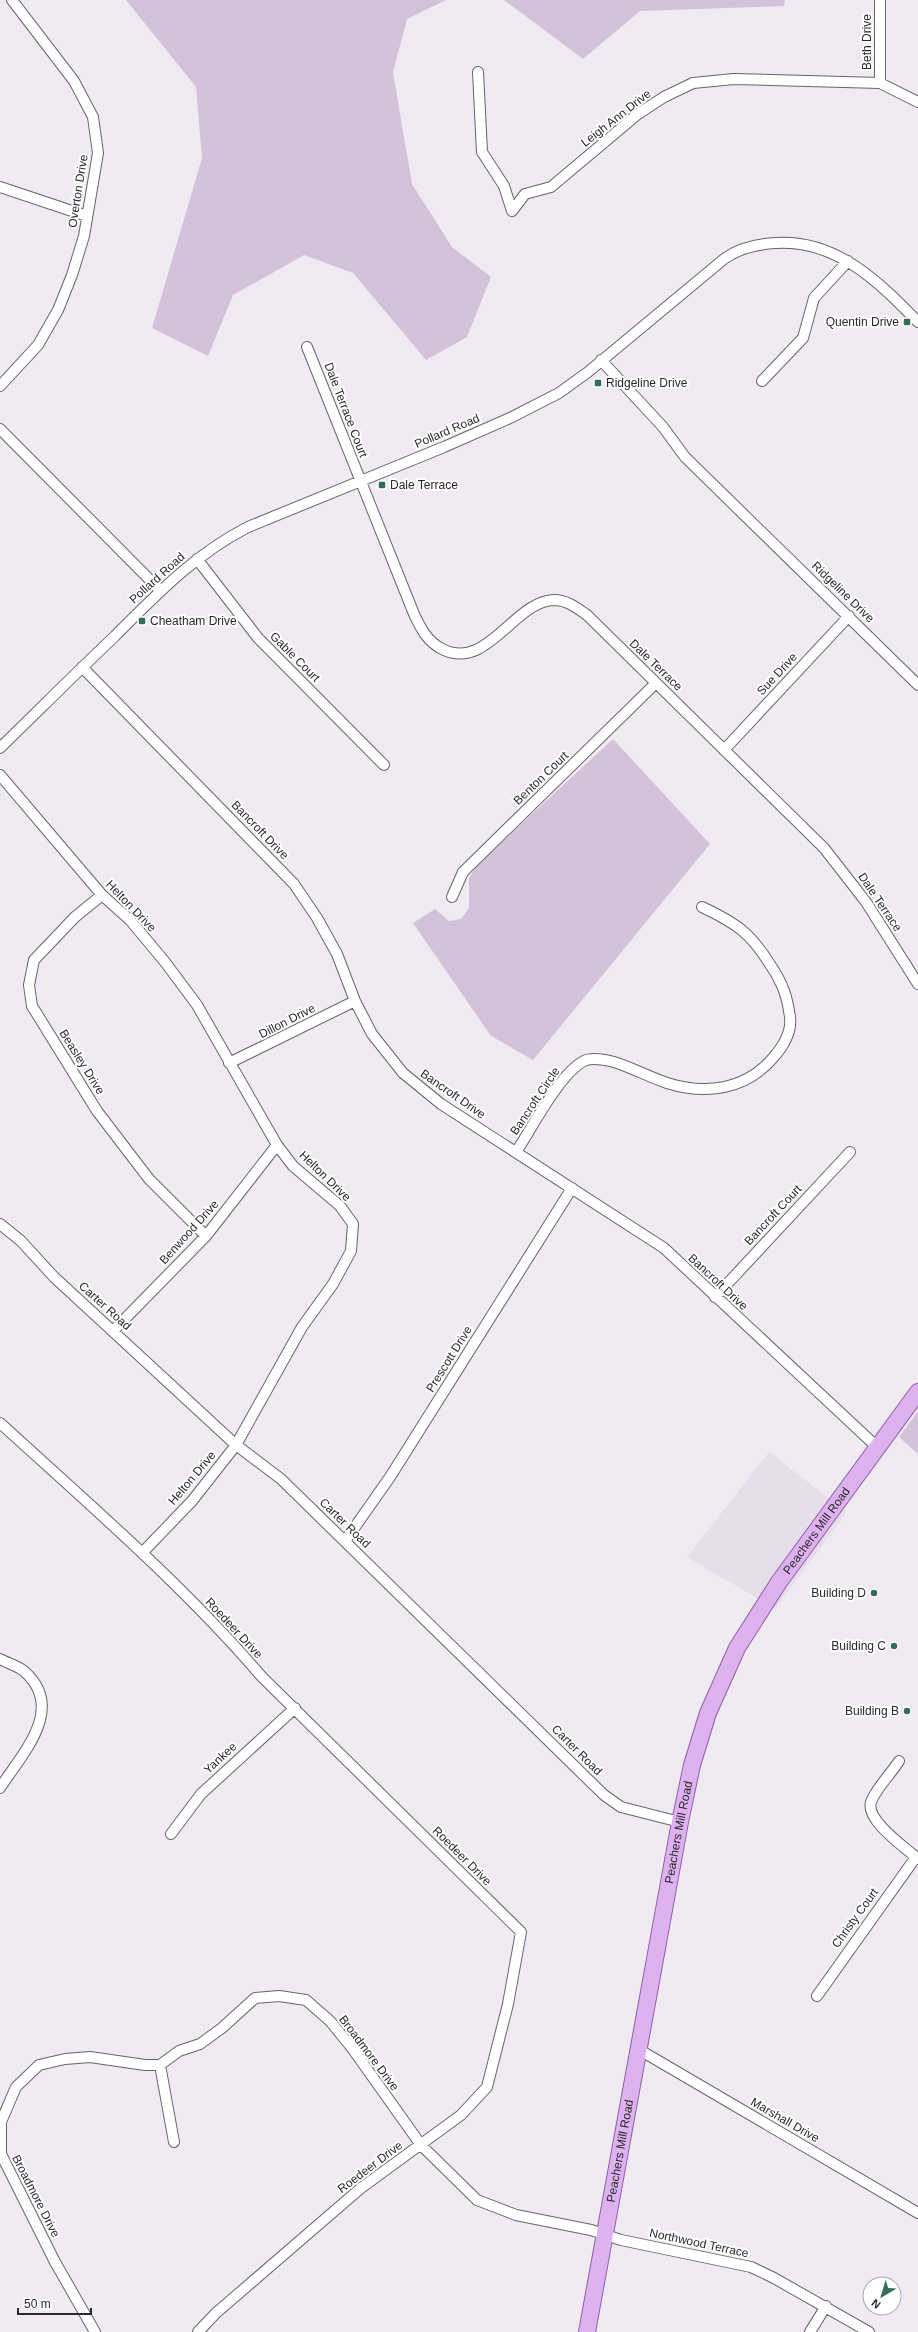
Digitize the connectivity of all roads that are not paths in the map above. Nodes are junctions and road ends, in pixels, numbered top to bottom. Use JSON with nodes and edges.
{"nodes":[{"id":1,"x":12,"y":0,"type":"edge"},
{"id":2,"x":880,"y":0,"type":"edge"},
{"id":3,"x":478,"y":72,"type":"dead end"},
{"id":4,"x":880,"y":84,"type":"junction"},
{"id":5,"x":918,"y":102,"type":"edge"},
{"id":6,"x":0,"y":188,"type":"edge"},
{"id":7,"x":87,"y":216,"type":"junction"},
{"id":8,"x":848,"y":261,"type":"junction"},
{"id":9,"x":916,"y":315,"type":"edge"},
{"id":10,"x":307,"y":347,"type":"dead end"},
{"id":11,"x":602,"y":360,"type":"junction"},
{"id":12,"x":762,"y":382,"type":"dead end"},
{"id":13,"x":0,"y":386,"type":"edge"},
{"id":14,"x":0,"y":429,"type":"edge"},
{"id":15,"x":360,"y":482,"type":"junction"},
{"id":16,"x":197,"y":559,"type":"junction"},
{"id":17,"x":161,"y":591,"type":"junction"},
{"id":18,"x":849,"y":616,"type":"junction"},
{"id":19,"x":82,"y":668,"type":"junction"},
{"id":20,"x":656,"y":683,"type":"junction"},
{"id":21,"x":918,"y":684,"type":"edge"},
{"id":22,"x":0,"y":748,"type":"edge"},
{"id":23,"x":724,"y":750,"type":"junction"},
{"id":24,"x":384,"y":765,"type":"dead end"},
{"id":25,"x":0,"y":775,"type":"edge"},
{"id":26,"x":102,"y":895,"type":"junction"},
{"id":27,"x":452,"y":897,"type":"dead end"},
{"id":28,"x":702,"y":907,"type":"dead end"},
{"id":29,"x":918,"y":984,"type":"edge"},
{"id":30,"x":355,"y":1001,"type":"junction"},
{"id":31,"x":229,"y":1063,"type":"junction"},
{"id":32,"x":277,"y":1145,"type":"junction"},
{"id":33,"x":516,"y":1152,"type":"junction"},
{"id":34,"x":850,"y":1152,"type":"dead end"},
{"id":35,"x":572,"y":1188,"type":"junction"},
{"id":36,"x":0,"y":1224,"type":"edge"},
{"id":37,"x":206,"y":1236,"type":"junction"},
{"id":38,"x":715,"y":1297,"type":"junction"},
{"id":39,"x":114,"y":1330,"type":"junction"},
{"id":40,"x":918,"y":1392,"type":"edge"},
{"id":41,"x":0,"y":1424,"type":"edge"},
{"id":42,"x":236,"y":1445,"type":"junction"},
{"id":43,"x":877,"y":1447,"type":"junction"},
{"id":44,"x":345,"y":1541,"type":"junction"},
{"id":45,"x":142,"y":1553,"type":"junction"},
{"id":46,"x":0,"y":1659,"type":"edge"},
{"id":47,"x":295,"y":1708,"type":"junction"},
{"id":48,"x":899,"y":1761,"type":"dead end"},
{"id":49,"x":0,"y":1788,"type":"edge"},
{"id":50,"x":680,"y":1822,"type":"junction"},
{"id":51,"x":171,"y":1834,"type":"dead end"},
{"id":52,"x":917,"y":1858,"type":"edge"},
{"id":53,"x":817,"y":1996,"type":"dead end"},
{"id":54,"x":638,"y":2049,"type":"junction"},
{"id":55,"x":160,"y":2065,"type":"junction"},
{"id":56,"x":174,"y":2142,"type":"dead end"},
{"id":57,"x":421,"y":2145,"type":"junction"},
{"id":58,"x":918,"y":2213,"type":"edge"},
{"id":59,"x":604,"y":2236,"type":"junction"},
{"id":60,"x":826,"y":2306,"type":"junction"},
{"id":61,"x":95,"y":2332,"type":"edge"},
{"id":62,"x":198,"y":2332,"type":"edge"},
{"id":63,"x":586,"y":2332,"type":"edge"},
{"id":64,"x":810,"y":2332,"type":"edge"},
{"id":65,"x":869,"y":2332,"type":"edge"}],
"edges":[{"from":1,"to":7,"type":"street","name":"Overton Drive"},
{"from":2,"to":4,"type":"street","name":"Beth Drive"},
{"from":3,"to":4,"type":"street","name":"Leigh Ann Drive"},
{"from":4,"to":5,"type":"street","name":"Leigh Ann Drive"},
{"from":6,"to":7,"type":"street"},
{"from":7,"to":13,"type":"street","name":"Overton Drive"},
{"from":8,"to":9,"type":"street","name":"Pollard Road"},
{"from":8,"to":11,"type":"street","name":"Pollard Road"},
{"from":8,"to":12,"type":"street"},
{"from":10,"to":15,"type":"street","name":"Dale Terrace Court"},
{"from":11,"to":15,"type":"street","name":"Pollard Road"},
{"from":11,"to":18,"type":"street","name":"Ridgeline Drive"},
{"from":14,"to":17,"type":"street"},
{"from":15,"to":16,"type":"street","name":"Pollard Road"},
{"from":15,"to":20,"type":"street","name":"Dale Terrace"},
{"from":16,"to":17,"type":"street","name":"Pollard Road"},
{"from":16,"to":24,"type":"street","name":"Gable Court"},
{"from":17,"to":19,"type":"street","name":"Pollard Road"},
{"from":18,"to":21,"type":"street","name":"Ridgeline Drive"},
{"from":18,"to":23,"type":"street","name":"Sue Drive"},
{"from":19,"to":22,"type":"street","name":"Pollard Road"},
{"from":19,"to":30,"type":"street","name":"Bancroft Drive"},
{"from":20,"to":23,"type":"street","name":"Dale Terrace"},
{"from":20,"to":27,"type":"street","name":"Benton Court"},
{"from":23,"to":29,"type":"street","name":"Dale Terrace"},
{"from":25,"to":26,"type":"street","name":"Helton Drive"},
{"from":26,"to":31,"type":"street","name":"Helton Drive"},
{"from":26,"to":37,"type":"street","name":"Beasley Drive"},
{"from":28,"to":33,"type":"street","name":"Bancroft Circle"},
{"from":30,"to":31,"type":"street","name":"Dillon Drive"},
{"from":30,"to":33,"type":"street","name":"Bancroft Drive"},
{"from":31,"to":32,"type":"street","name":"Helton Drive"},
{"from":32,"to":37,"type":"street","name":"Benwood Drive"},
{"from":32,"to":42,"type":"street","name":"Helton Drive"},
{"from":33,"to":35,"type":"street","name":"Bancroft Drive"},
{"from":34,"to":38,"type":"street","name":"Bancroft Court"},
{"from":35,"to":38,"type":"street","name":"Bancroft Drive"},
{"from":35,"to":44,"type":"street","name":"Prescott Drive"},
{"from":36,"to":39,"type":"street","name":"Carter Road"},
{"from":37,"to":39,"type":"street","name":"Benwood Drive"},
{"from":38,"to":43,"type":"street","name":"Bancroft Drive"},
{"from":39,"to":42,"type":"street","name":"Carter Road"},
{"from":40,"to":43,"type":"main road","name":"Peachers Mill Road"},
{"from":41,"to":45,"type":"street","name":"Roedeer Drive"},
{"from":42,"to":44,"type":"street","name":"Carter Road"},
{"from":42,"to":45,"type":"street","name":"Helton Drive"},
{"from":43,"to":50,"type":"main road","name":"Peachers Mill Road"},
{"from":44,"to":50,"type":"street","name":"Carter Road"},
{"from":45,"to":47,"type":"street","name":"Roedeer Drive"},
{"from":46,"to":49,"type":"street"},
{"from":47,"to":51,"type":"street","name":"Yankee"},
{"from":47,"to":57,"type":"street","name":"Roedeer Drive"},
{"from":48,"to":52,"type":"street"},
{"from":50,"to":54,"type":"main road","name":"Peachers Mill Road"},
{"from":52,"to":53,"type":"street","name":"Christy Court"},
{"from":54,"to":58,"type":"street","name":"Marshall Drive"},
{"from":54,"to":59,"type":"main road","name":"Peachers Mill Road"},
{"from":55,"to":56,"type":"street"},
{"from":55,"to":57,"type":"street","name":"Broadmore Drive"},
{"from":55,"to":61,"type":"street","name":"Broadmore Drive"},
{"from":57,"to":59,"type":"street","name":"Broadmore Drive"},
{"from":57,"to":62,"type":"street","name":"Roedeer Drive"},
{"from":59,"to":60,"type":"street","name":"Northwood Terrace"},
{"from":59,"to":63,"type":"main road","name":"Peachers Mill Road"},
{"from":60,"to":64,"type":"street"},
{"from":60,"to":65,"type":"street","name":"Northwood Terrace"}]}
